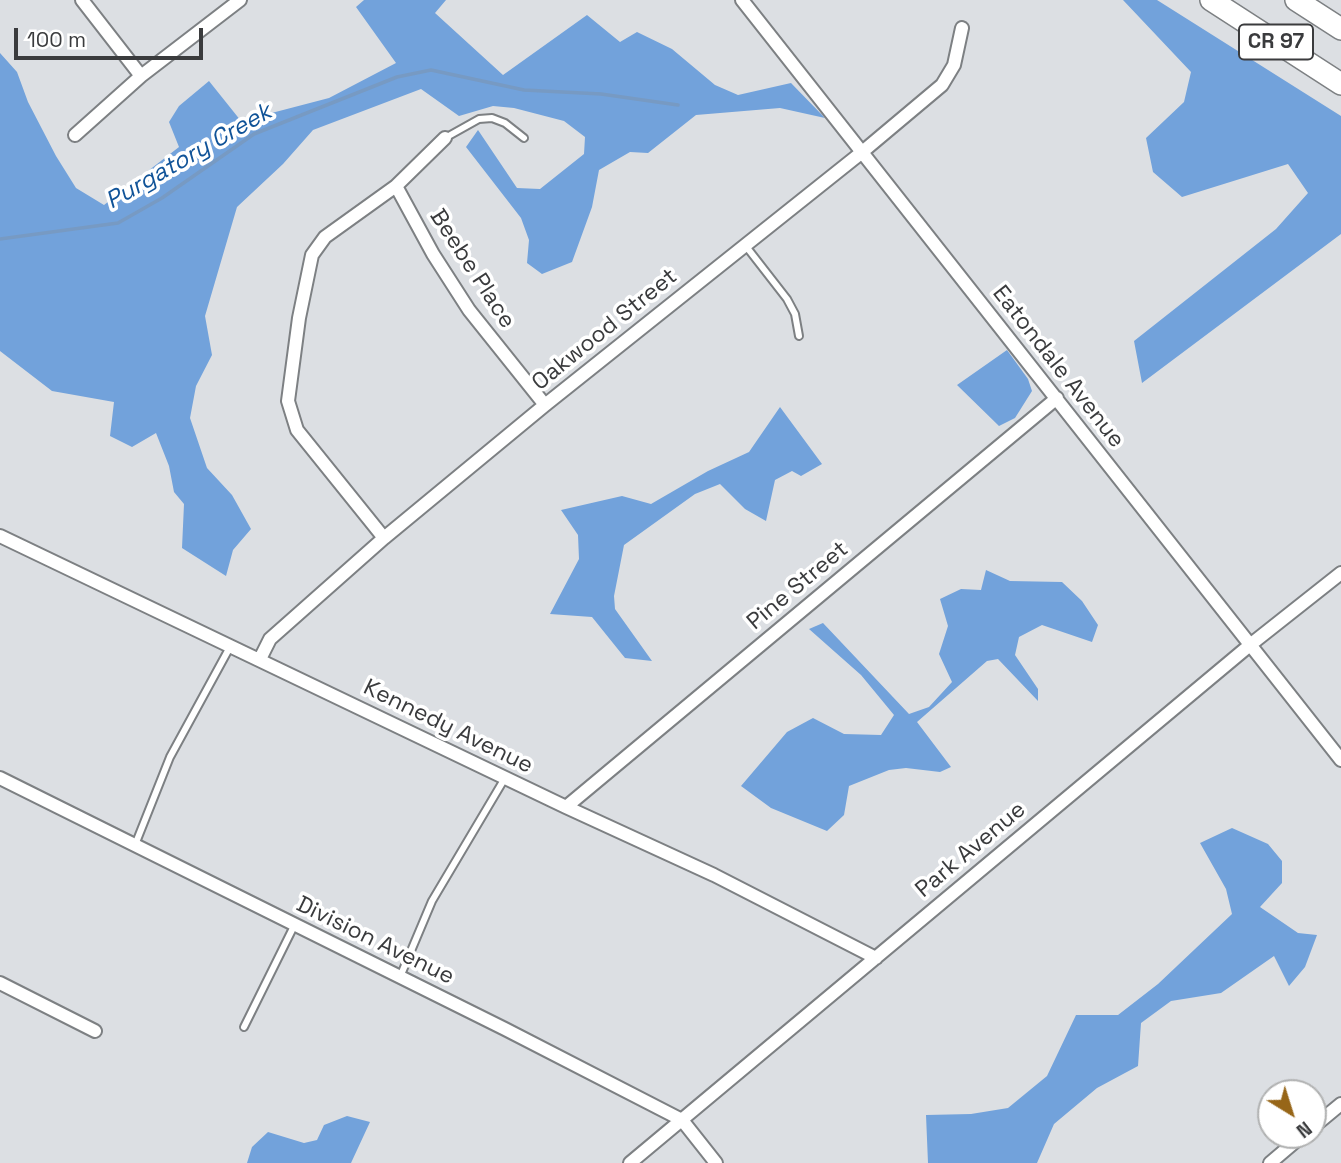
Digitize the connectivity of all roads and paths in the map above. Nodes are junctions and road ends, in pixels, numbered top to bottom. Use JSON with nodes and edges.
{"nodes":[{"id":1,"x":82,"y":0,"type":"edge"},
{"id":2,"x":240,"y":0,"type":"edge"},
{"id":3,"x":742,"y":0,"type":"edge"},
{"id":4,"x":1211,"y":0,"type":"edge"},
{"id":5,"x":1296,"y":0,"type":"edge"},
{"id":6,"x":962,"y":28,"type":"dead end"},
{"id":7,"x":1341,"y":29,"type":"edge"},
{"id":8,"x":141,"y":76,"type":"junction"},
{"id":9,"x":1341,"y":84,"type":"edge"},
{"id":10,"x":75,"y":135,"type":"dead end"},
{"id":11,"x":446,"y":138,"type":"joint"},
{"id":12,"x":524,"y":138,"type":"dead end"},
{"id":13,"x":861,"y":153,"type":"junction"},
{"id":14,"x":396,"y":186,"type":"junction"},
{"id":15,"x":745,"y":245,"type":"junction"},
{"id":16,"x":799,"y":336,"type":"dead end"},
{"id":17,"x":1057,"y":398,"type":"junction"},
{"id":18,"x":545,"y":405,"type":"junction"},
{"id":19,"x":0,"y":536,"type":"edge"},
{"id":20,"x":384,"y":538,"type":"junction"},
{"id":21,"x":1341,"y":573,"type":"edge"},
{"id":22,"x":231,"y":645,"type":"junction"},
{"id":23,"x":1250,"y":645,"type":"junction"},
{"id":24,"x":260,"y":659,"type":"junction"},
{"id":25,"x":1341,"y":760,"type":"edge"},
{"id":26,"x":0,"y":778,"type":"edge"},
{"id":27,"x":505,"y":778,"type":"junction"},
{"id":28,"x":566,"y":807,"type":"junction"},
{"id":29,"x":135,"y":845,"type":"junction"},
{"id":30,"x":295,"y":924,"type":"junction"},
{"id":31,"x":876,"y":958,"type":"junction"},
{"id":32,"x":400,"y":977,"type":"junction"},
{"id":33,"x":0,"y":983,"type":"edge"},
{"id":34,"x":244,"y":1027,"type":"dead end"},
{"id":35,"x":95,"y":1031,"type":"dead end"},
{"id":36,"x":1341,"y":1104,"type":"edge"},
{"id":37,"x":1327,"y":1116,"type":"edge"},
{"id":38,"x":682,"y":1120,"type":"junction"},
{"id":39,"x":1286,"y":1149,"type":"edge"},
{"id":40,"x":630,"y":1163,"type":"edge"},
{"id":41,"x":716,"y":1163,"type":"edge"},
{"id":42,"x":1270,"y":1163,"type":"edge"}],
"edges":[{"from":1,"to":8,"type":"street"},
{"from":2,"to":8,"type":"street"},
{"from":3,"to":13,"type":"street","name":"Eatondale Avenue"},
{"from":4,"to":9,"type":"highway","number":"CR 97"},
{"from":5,"to":7,"type":"highway","number":"CR 97"},
{"from":6,"to":13,"type":"street","name":"Oakwood Street"},
{"from":8,"to":10,"type":"street"},
{"from":11,"to":12,"type":"lane"},
{"from":11,"to":14,"type":"street"},
{"from":13,"to":15,"type":"street","name":"Oakwood Street"},
{"from":13,"to":17,"type":"street","name":"Eatondale Avenue"},
{"from":14,"to":18,"type":"street","name":"Beebe Place"},
{"from":14,"to":20,"type":"street"},
{"from":15,"to":16,"type":"lane"},
{"from":15,"to":18,"type":"street","name":"Oakwood Street"},
{"from":17,"to":23,"type":"street","name":"Eatondale Avenue"},
{"from":17,"to":28,"type":"street","name":"Pine Street"},
{"from":18,"to":20,"type":"street","name":"Oakwood Street"},
{"from":19,"to":22,"type":"street","name":"Kennedy Avenue"},
{"from":20,"to":24,"type":"street","name":"Oakwood Street"},
{"from":21,"to":23,"type":"street","name":"Park Avenue"},
{"from":22,"to":24,"type":"street","name":"Kennedy Avenue"},
{"from":22,"to":29,"type":"lane"},
{"from":23,"to":25,"type":"street","name":"Eatondale Avenue"},
{"from":23,"to":31,"type":"street","name":"Park Avenue"},
{"from":24,"to":27,"type":"street","name":"Kennedy Avenue"},
{"from":26,"to":29,"type":"street","name":"Division Avenue"},
{"from":27,"to":28,"type":"street","name":"Kennedy Avenue"},
{"from":27,"to":32,"type":"lane"},
{"from":28,"to":31,"type":"street","name":"Kennedy Avenue"},
{"from":29,"to":30,"type":"street","name":"Division Avenue"},
{"from":30,"to":32,"type":"street","name":"Division Avenue"},
{"from":30,"to":34,"type":"lane"},
{"from":31,"to":38,"type":"street","name":"Park Avenue"},
{"from":32,"to":38,"type":"street","name":"Division Avenue"},
{"from":33,"to":35,"type":"street"},
{"from":36,"to":37,"type":"street"},
{"from":38,"to":40,"type":"street","name":"Park Avenue"},
{"from":38,"to":41,"type":"street","name":"Division Avenue"},
{"from":39,"to":42,"type":"street"}]}
